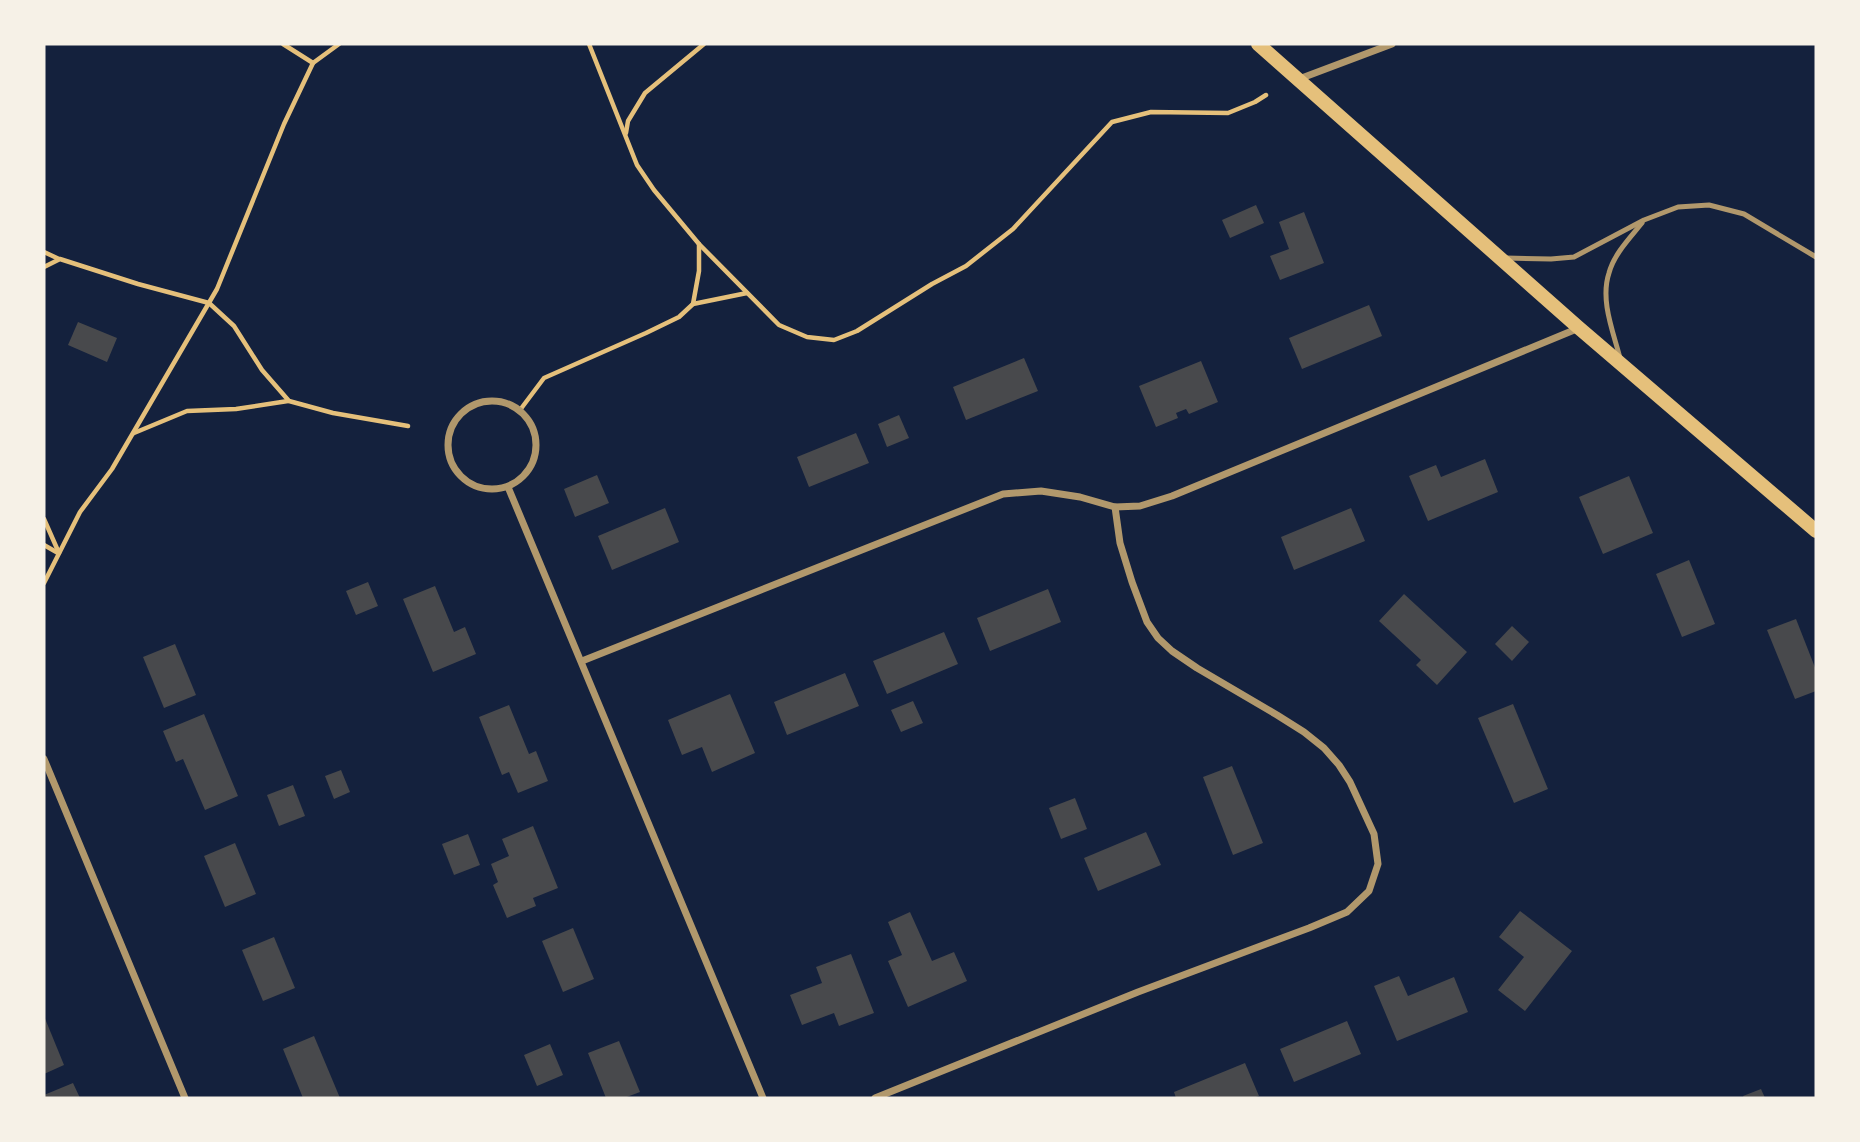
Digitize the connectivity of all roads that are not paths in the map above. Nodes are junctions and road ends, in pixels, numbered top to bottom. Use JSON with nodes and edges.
{"nodes":[{"id":1,"x":1258,"y":44,"type":"edge"},
{"id":2,"x":1392,"y":44,"type":"edge"},
{"id":3,"x":1299,"y":79,"type":"junction"},
{"id":4,"x":1644,"y":220,"type":"junction"},
{"id":5,"x":1816,"y":257,"type":"edge"},
{"id":6,"x":1500,"y":258,"type":"junction"},
{"id":7,"x":1579,"y":328,"type":"junction"},
{"id":8,"x":1622,"y":365,"type":"junction"},
{"id":9,"x":508,"y":487,"type":"junction"},
{"id":10,"x":1115,"y":507,"type":"junction"},
{"id":11,"x":1816,"y":531,"type":"edge"},
{"id":12,"x":582,"y":661,"type":"junction"},
{"id":13,"x":44,"y":759,"type":"edge"},
{"id":14,"x":185,"y":1098,"type":"edge"},
{"id":15,"x":763,"y":1098,"type":"edge"},
{"id":16,"x":875,"y":1098,"type":"edge"}],
"edges":[{"from":1,"to":3,"type":"main road"},
{"from":2,"to":3,"type":"street"},
{"from":3,"to":6,"type":"main road"},
{"from":4,"to":5,"type":"lane"},
{"from":4,"to":6,"type":"lane"},
{"from":4,"to":8,"type":"lane"},
{"from":6,"to":7,"type":"main road"},
{"from":7,"to":8,"type":"main road"},
{"from":7,"to":10,"type":"street"},
{"from":8,"to":11,"type":"main road"},
{"from":9,"to":9,"type":"street"},
{"from":9,"to":12,"type":"street"},
{"from":10,"to":12,"type":"street"},
{"from":10,"to":16,"type":"street"},
{"from":12,"to":15,"type":"street"},
{"from":13,"to":14,"type":"street"}]}
